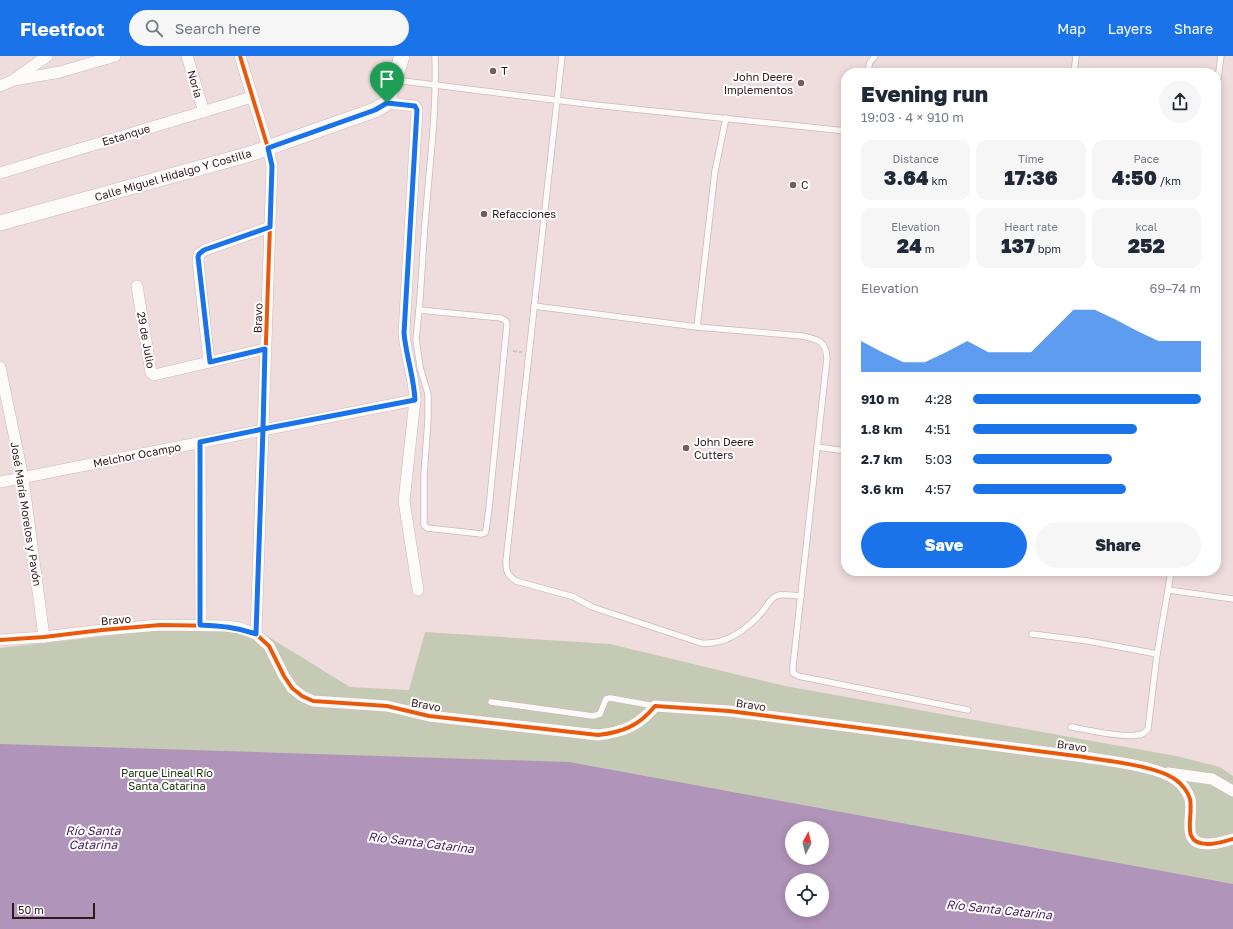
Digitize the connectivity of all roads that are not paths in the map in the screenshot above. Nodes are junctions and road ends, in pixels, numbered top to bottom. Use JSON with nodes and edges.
{"nodes":[{"id":1,"x":47,"y":56,"type":"edge"},
{"id":2,"x":114,"y":56,"type":"edge"},
{"id":3,"x":187,"y":56,"type":"edge"},
{"id":4,"x":240,"y":56,"type":"edge"},
{"id":5,"x":402,"y":56,"type":"edge"},
{"id":6,"x":435,"y":56,"type":"edge"},
{"id":7,"x":562,"y":56,"type":"edge"},
{"id":8,"x":875,"y":56,"type":"edge"},
{"id":9,"x":1076,"y":56,"type":"edge"},
{"id":10,"x":1222,"y":56,"type":"edge"},
{"id":11,"x":868,"y":68,"type":"edge"},
{"id":12,"x":1075,"y":68,"type":"edge"},
{"id":13,"x":1220,"y":68,"type":"edge"},
{"id":14,"x":14,"y":80,"type":"junction"},
{"id":15,"x":395,"y":80,"type":"junction"},
{"id":16,"x":436,"y":85,"type":"junction"},
{"id":17,"x":0,"y":86,"type":"edge"},
{"id":18,"x":252,"y":97,"type":"junction"},
{"id":19,"x":557,"y":100,"type":"junction"},
{"id":20,"x":387,"y":103,"type":"junction"},
{"id":21,"x":204,"y":112,"type":"junction"},
{"id":22,"x":726,"y":118,"type":"junction"},
{"id":23,"x":841,"y":131,"type":"edge"},
{"id":24,"x":268,"y":148,"type":"junction"},
{"id":25,"x":0,"y":173,"type":"edge"},
{"id":26,"x":0,"y":223,"type":"edge"},
{"id":27,"x":270,"y":227,"type":"junction"},
{"id":28,"x":137,"y":286,"type":"dead end"},
{"id":29,"x":534,"y":306,"type":"junction"},
{"id":30,"x":419,"y":310,"type":"junction"},
{"id":31,"x":697,"y":327,"type":"junction"},
{"id":32,"x":265,"y":349,"type":"junction"},
{"id":33,"x":210,"y":362,"type":"junction"},
{"id":34,"x":0,"y":367,"type":"edge"},
{"id":35,"x":415,"y":400,"type":"junction"},
{"id":36,"x":263,"y":429,"type":"junction"},
{"id":37,"x":200,"y":442,"type":"junction"},
{"id":38,"x":817,"y":447,"type":"junction"},
{"id":39,"x":841,"y":450,"type":"edge"},
{"id":40,"x":23,"y":478,"type":"junction"},
{"id":41,"x":0,"y":482,"type":"edge"},
{"id":42,"x":1170,"y":576,"type":"edge"},
{"id":43,"x":418,"y":590,"type":"dead end"},
{"id":44,"x":1168,"y":590,"type":"junction"},
{"id":45,"x":801,"y":596,"type":"junction"},
{"id":46,"x":1233,"y":599,"type":"edge"},
{"id":47,"x":200,"y":625,"type":"junction"},
{"id":48,"x":256,"y":634,"type":"junction"},
{"id":49,"x":1032,"y":634,"type":"dead end"},
{"id":50,"x":44,"y":637,"type":"junction"},
{"id":51,"x":0,"y":640,"type":"edge"},
{"id":52,"x":1157,"y":654,"type":"junction"},
{"id":53,"x":491,"y":702,"type":"dead end"},
{"id":54,"x":655,"y":706,"type":"junction"},
{"id":55,"x":968,"y":710,"type":"dead end"},
{"id":56,"x":1071,"y":727,"type":"dead end"},
{"id":57,"x":1161,"y":772,"type":"junction"},
{"id":58,"x":1233,"y":791,"type":"edge"},
{"id":59,"x":1233,"y":840,"type":"edge"}],
"edges":[{"from":1,"to":14,"type":"street"},
{"from":2,"to":14,"type":"street"},
{"from":3,"to":21,"type":"street","name":"Noria"},
{"from":4,"to":18,"type":"street","name":"Bravo"},
{"from":5,"to":15,"type":"street"},
{"from":6,"to":16,"type":"lane"},
{"from":7,"to":19,"type":"lane"},
{"from":8,"to":11,"type":"lane"},
{"from":9,"to":12,"type":"lane"},
{"from":10,"to":13,"type":"lane"},
{"from":14,"to":17,"type":"street"},
{"from":15,"to":16,"type":"lane"},
{"from":15,"to":20,"type":"street"},
{"from":16,"to":19,"type":"lane"},
{"from":16,"to":30,"type":"lane"},
{"from":18,"to":21,"type":"street","name":"Estanque"},
{"from":18,"to":24,"type":"street","name":"Bravo"},
{"from":19,"to":22,"type":"lane"},
{"from":19,"to":29,"type":"lane"},
{"from":20,"to":24,"type":"street","name":"Calle Miguel Hidalgo Y Costilla"},
{"from":20,"to":35,"type":"street"},
{"from":21,"to":25,"type":"street","name":"Estanque"},
{"from":22,"to":23,"type":"lane"},
{"from":22,"to":31,"type":"lane"},
{"from":24,"to":26,"type":"street","name":"Calle Miguel Hidalgo Y Costilla"},
{"from":24,"to":27,"type":"street","name":"Bravo"},
{"from":27,"to":32,"type":"street","name":"Bravo"},
{"from":27,"to":33,"type":"street"},
{"from":28,"to":33,"type":"street","name":"29 de Julio"},
{"from":29,"to":31,"type":"lane"},
{"from":29,"to":45,"type":"lane"},
{"from":30,"to":30,"type":"lane"},
{"from":31,"to":38,"type":"lane"},
{"from":32,"to":33,"type":"street","name":"29 de Julio"},
{"from":32,"to":36,"type":"street","name":"Bravo"},
{"from":34,"to":40,"type":"street","name":"José María Morelos y Pavón"},
{"from":35,"to":36,"type":"street","name":"Melchor Ocampo"},
{"from":35,"to":43,"type":"street"},
{"from":36,"to":37,"type":"street","name":"Melchor Ocampo"},
{"from":36,"to":48,"type":"street","name":"Bravo"},
{"from":37,"to":40,"type":"street","name":"Melchor Ocampo"},
{"from":37,"to":47,"type":"street"},
{"from":38,"to":39,"type":"lane"},
{"from":38,"to":45,"type":"lane"},
{"from":40,"to":41,"type":"street","name":"Melchor Ocampo"},
{"from":40,"to":50,"type":"street","name":"José María Morelos y Pavón"},
{"from":42,"to":44,"type":"lane"},
{"from":44,"to":46,"type":"lane"},
{"from":44,"to":52,"type":"lane"},
{"from":45,"to":55,"type":"lane"},
{"from":47,"to":48,"type":"street","name":"Bravo"},
{"from":47,"to":50,"type":"street","name":"Bravo"},
{"from":48,"to":54,"type":"street","name":"Bravo"},
{"from":49,"to":52,"type":"lane"},
{"from":50,"to":51,"type":"street","name":"Bravo"},
{"from":52,"to":56,"type":"lane"},
{"from":53,"to":54,"type":"lane"},
{"from":54,"to":57,"type":"street","name":"Bravo"},
{"from":57,"to":58,"type":"street"},
{"from":57,"to":59,"type":"street","name":"Bravo"}]}
